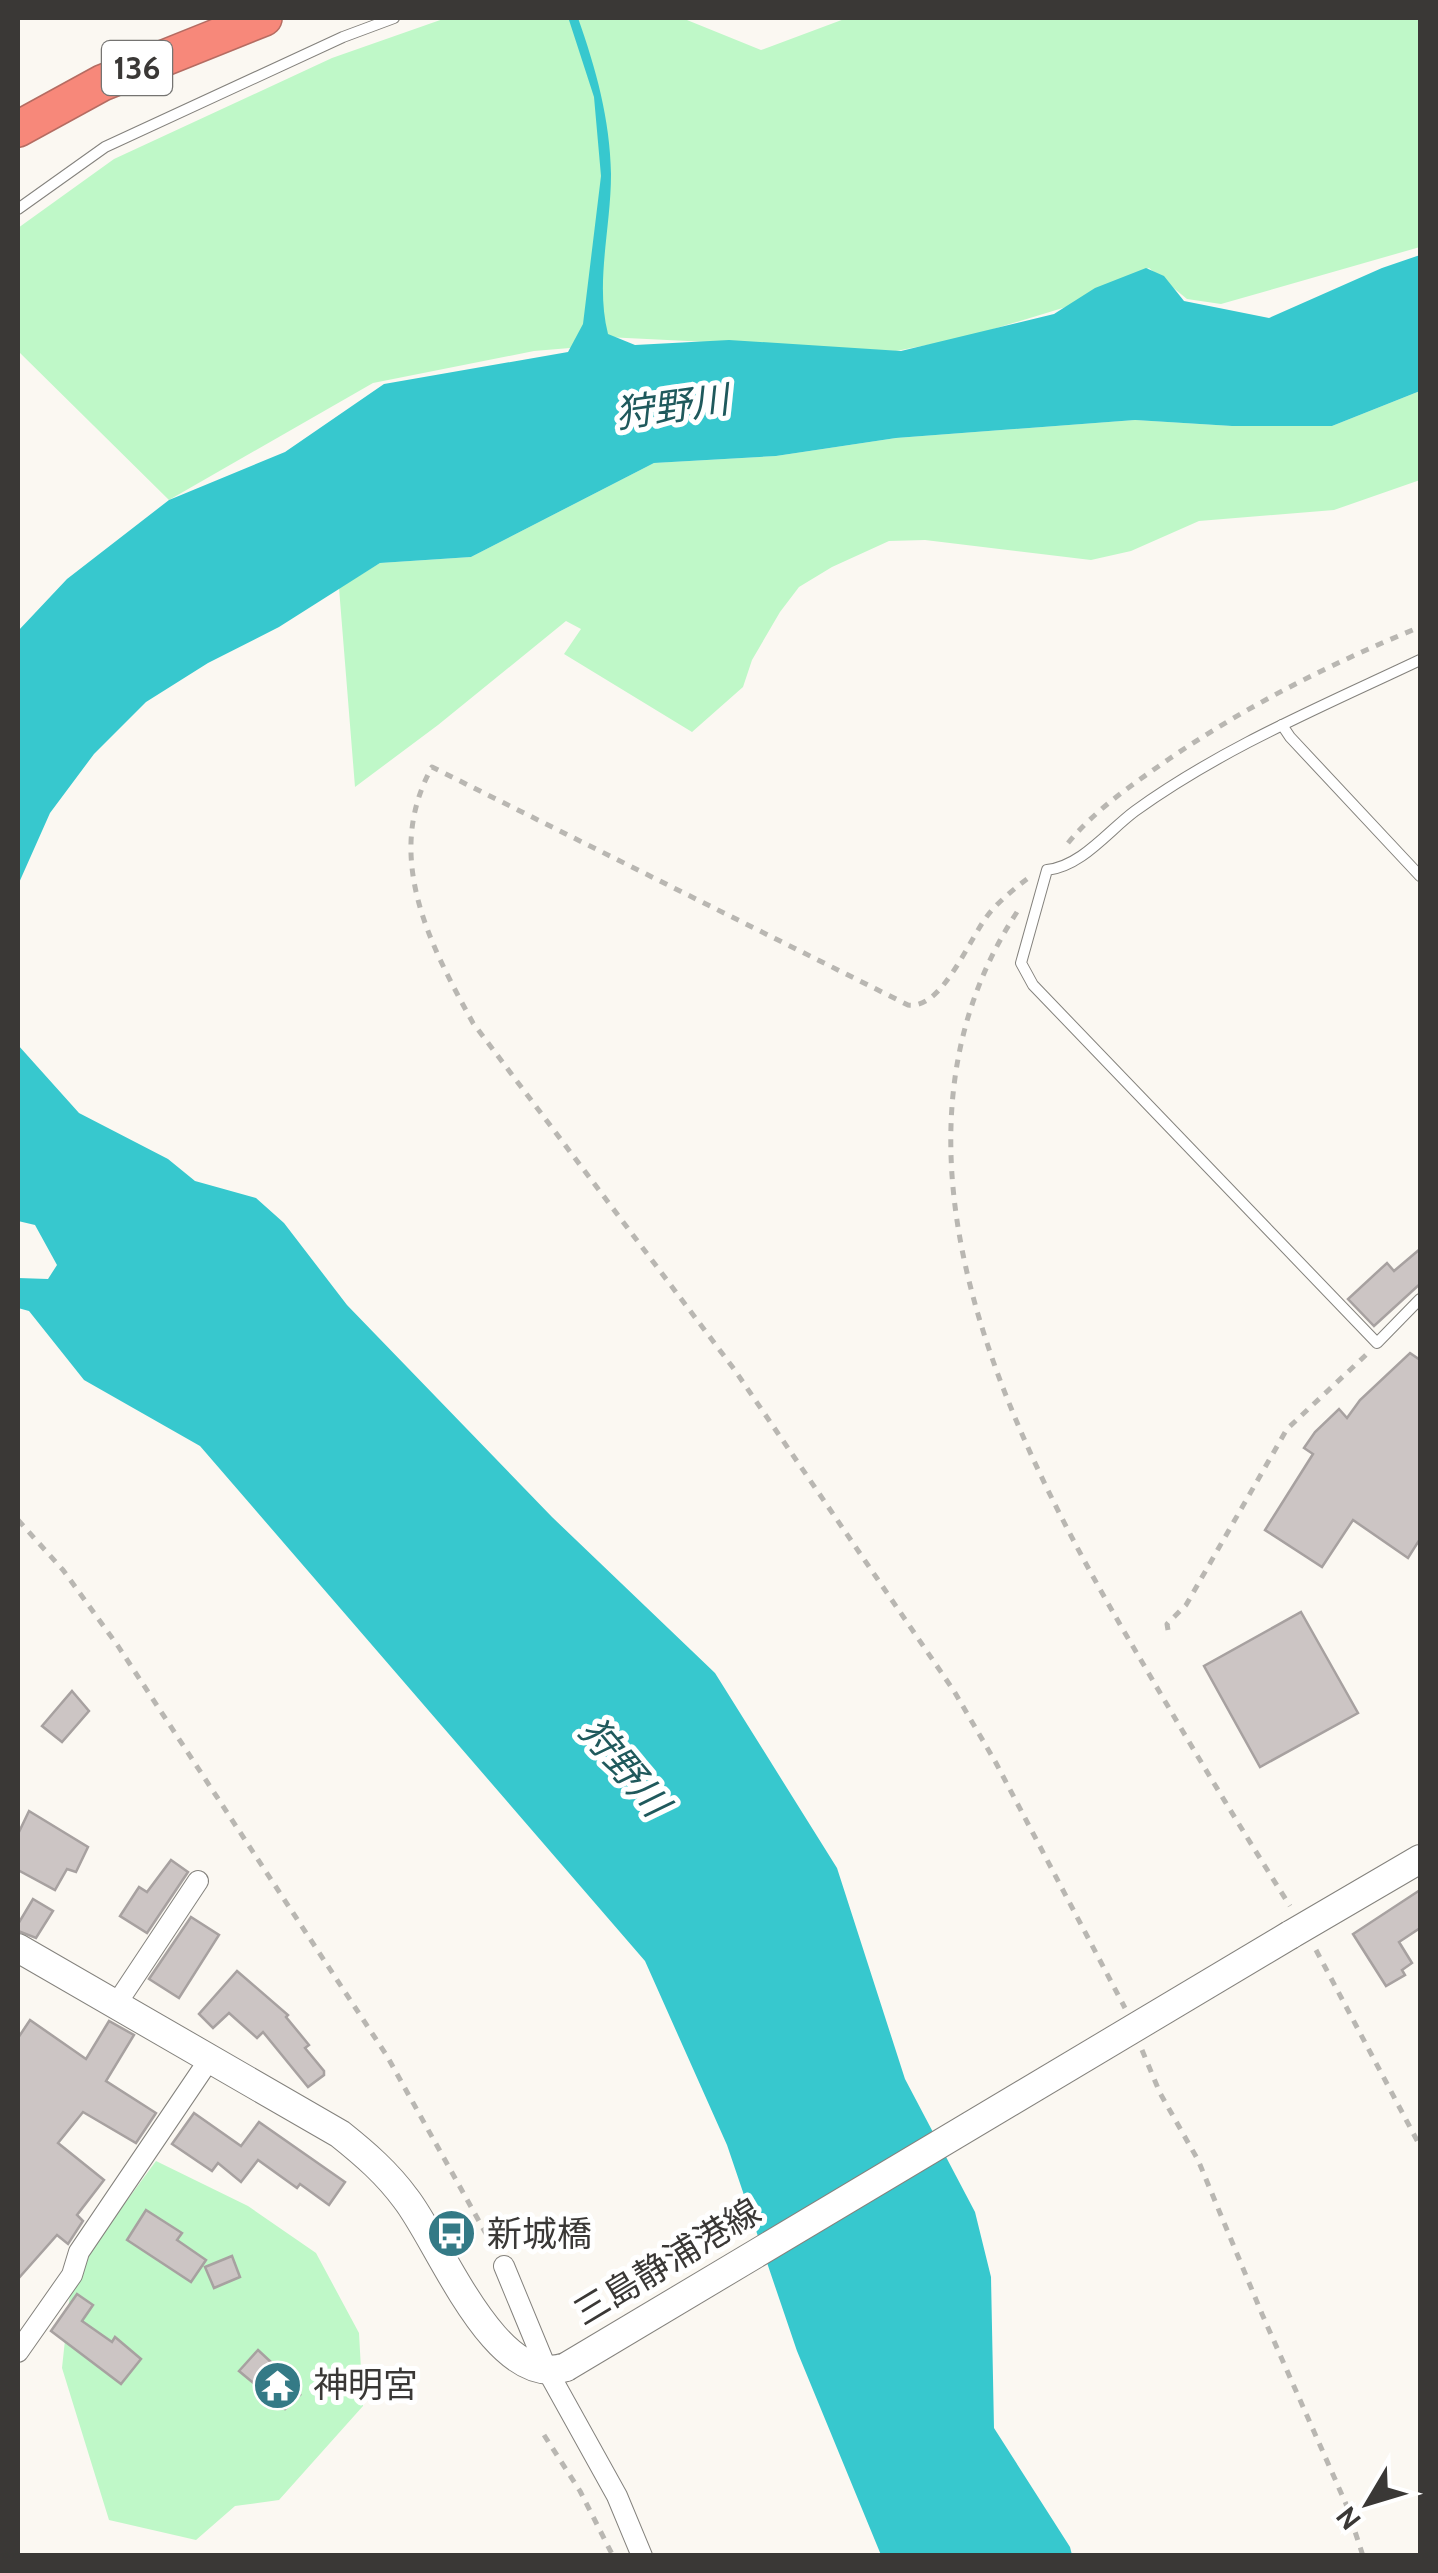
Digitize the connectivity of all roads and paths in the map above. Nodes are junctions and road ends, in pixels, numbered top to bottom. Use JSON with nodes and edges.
{"nodes":[{"id":1,"x":229,"y":18,"type":"edge"},
{"id":2,"x":263,"y":18,"type":"edge"},
{"id":3,"x":394,"y":18,"type":"edge"},
{"id":4,"x":18,"y":113,"type":"edge"},
{"id":5,"x":18,"y":129,"type":"edge"},
{"id":6,"x":18,"y":209,"type":"edge"},
{"id":7,"x":1420,"y":626,"type":"edge"},
{"id":8,"x":1420,"y":660,"type":"edge"},
{"id":9,"x":1282,"y":725,"type":"junction"},
{"id":10,"x":1047,"y":870,"type":"junction"},
{"id":11,"x":1420,"y":876,"type":"edge"},
{"id":12,"x":1420,"y":1299,"type":"edge"},
{"id":13,"x":1378,"y":1343,"type":"junction"},
{"id":14,"x":18,"y":1520,"type":"edge"},
{"id":15,"x":1168,"y":1630,"type":"dead end"},
{"id":16,"x":1420,"y":1859,"type":"edge"},
{"id":17,"x":198,"y":1882,"type":"dead end"},
{"id":18,"x":1299,"y":1930,"type":"junction"},
{"id":19,"x":18,"y":1948,"type":"edge"},
{"id":20,"x":117,"y":2004,"type":"junction"},
{"id":21,"x":1132,"y":2024,"type":"dead end"},
{"id":22,"x":1139,"y":2041,"type":"dead end"},
{"id":23,"x":211,"y":2057,"type":"junction"},
{"id":24,"x":1420,"y":2146,"type":"edge"},
{"id":25,"x":504,"y":2266,"type":"joint"},
{"id":26,"x":26,"y":2322,"type":"edge"},
{"id":27,"x":18,"y":2352,"type":"edge"},
{"id":28,"x":556,"y":2368,"type":"junction"},
{"id":29,"x":544,"y":2436,"type":"dead end"},
{"id":30,"x":614,"y":2556,"type":"edge"},
{"id":31,"x":642,"y":2556,"type":"edge"},
{"id":32,"x":1363,"y":2556,"type":"edge"}],
"edges":[{"from":1,"to":4,"type":"highway","number":"136"},
{"from":2,"to":5,"type":"highway","number":"136"},
{"from":3,"to":6,"type":"lane"},
{"from":7,"to":10,"type":"path"},
{"from":8,"to":9,"type":"lane"},
{"from":9,"to":10,"type":"lane"},
{"from":9,"to":11,"type":"lane"},
{"from":10,"to":13,"type":"lane"},
{"from":10,"to":18,"type":"path"},
{"from":10,"to":21,"type":"path"},
{"from":12,"to":13,"type":"lane"},
{"from":13,"to":15,"type":"path"},
{"from":14,"to":25,"type":"path"},
{"from":16,"to":18,"type":"main road","name":"三島静浦港線"},
{"from":17,"to":20,"type":"street"},
{"from":18,"to":24,"type":"path"},
{"from":18,"to":28,"type":"main road","name":"三島静浦港線","bridge":true},
{"from":19,"to":20,"type":"main road"},
{"from":20,"to":23,"type":"main road"},
{"from":22,"to":32,"type":"path"},
{"from":23,"to":26,"type":"street"},
{"from":23,"to":28,"type":"main road"},
{"from":25,"to":28,"type":"street"},
{"from":26,"to":27,"type":"street"},
{"from":28,"to":31,"type":"street"},
{"from":29,"to":30,"type":"path"}]}
